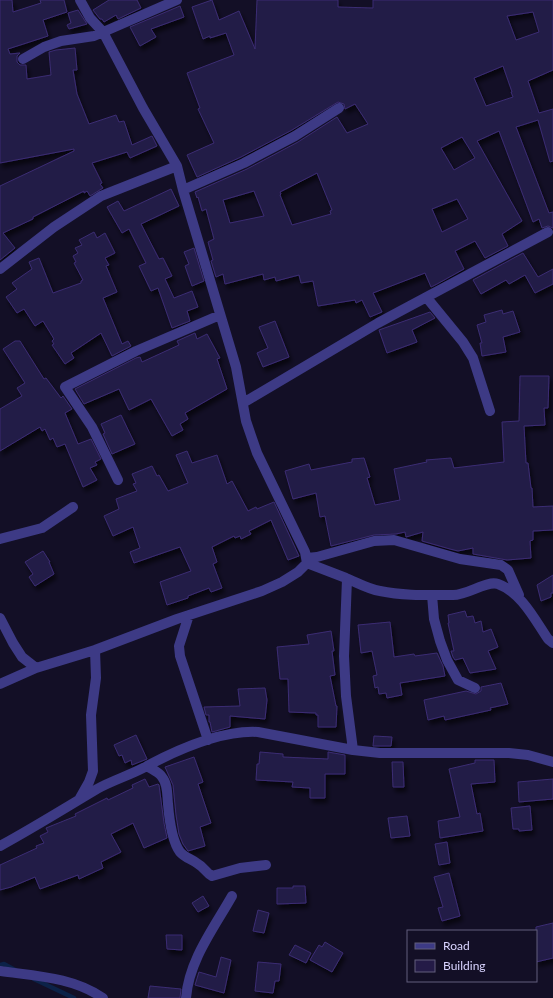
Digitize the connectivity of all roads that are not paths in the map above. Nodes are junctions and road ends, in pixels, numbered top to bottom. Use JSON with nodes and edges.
{"nodes":[{"id":1,"x":80,"y":0,"type":"edge"},
{"id":2,"x":177,"y":0,"type":"edge"},
{"id":3,"x":103,"y":32,"type":"junction"},
{"id":4,"x":23,"y":59,"type":"dead end"},
{"id":5,"x":339,"y":108,"type":"dead end"},
{"id":6,"x":177,"y":166,"type":"junction"},
{"id":7,"x":183,"y":190,"type":"junction"},
{"id":8,"x":548,"y":232,"type":"dead end"},
{"id":9,"x":0,"y":269,"type":"edge"},
{"id":10,"x":427,"y":298,"type":"junction"},
{"id":11,"x":220,"y":315,"type":"junction"},
{"id":12,"x":243,"y":404,"type":"junction"},
{"id":13,"x":490,"y":411,"type":"dead end"},
{"id":14,"x":118,"y":480,"type":"dead end"},
{"id":15,"x":72,"y":507,"type":"dead end"},
{"id":16,"x":0,"y":539,"type":"edge"},
{"id":17,"x":307,"y":560,"type":"junction"},
{"id":18,"x":347,"y":579,"type":"junction"},
{"id":19,"x":432,"y":595,"type":"junction"},
{"id":20,"x":523,"y":604,"type":"junction"},
{"id":21,"x":189,"y":615,"type":"junction"},
{"id":22,"x":0,"y":618,"type":"edge"},
{"id":23,"x":553,"y":643,"type":"edge"},
{"id":24,"x":95,"y":650,"type":"junction"},
{"id":25,"x":36,"y":668,"type":"junction"},
{"id":26,"x":0,"y":684,"type":"edge"},
{"id":27,"x":475,"y":688,"type":"dead end"},
{"id":28,"x":208,"y":740,"type":"junction"},
{"id":29,"x":353,"y":750,"type":"junction"},
{"id":30,"x":553,"y":762,"type":"edge"},
{"id":31,"x":147,"y":766,"type":"junction"},
{"id":32,"x":79,"y":800,"type":"junction"},
{"id":33,"x":0,"y":846,"type":"edge"},
{"id":34,"x":266,"y":865,"type":"dead end"},
{"id":35,"x":232,"y":896,"type":"dead end"},
{"id":36,"x":0,"y":971,"type":"edge"},
{"id":37,"x":103,"y":998,"type":"edge"},
{"id":38,"x":186,"y":998,"type":"edge"}],
"edges":[{"from":1,"to":3,"type":"street"},
{"from":2,"to":3,"type":"street"},
{"from":3,"to":4,"type":"street"},
{"from":3,"to":6,"type":"street"},
{"from":5,"to":7,"type":"street"},
{"from":6,"to":7,"type":"street"},
{"from":6,"to":9,"type":"street"},
{"from":7,"to":11,"type":"street"},
{"from":8,"to":10,"type":"street"},
{"from":10,"to":12,"type":"street"},
{"from":10,"to":13,"type":"street"},
{"from":11,"to":12,"type":"street"},
{"from":11,"to":14,"type":"street"},
{"from":12,"to":17,"type":"street"},
{"from":15,"to":16,"type":"street"},
{"from":17,"to":18,"type":"street"},
{"from":17,"to":20,"type":"street"},
{"from":17,"to":21,"type":"street"},
{"from":18,"to":19,"type":"street"},
{"from":18,"to":29,"type":"street"},
{"from":19,"to":20,"type":"street"},
{"from":19,"to":27,"type":"street"},
{"from":20,"to":23,"type":"street"},
{"from":21,"to":24,"type":"street"},
{"from":21,"to":28,"type":"street"},
{"from":22,"to":25,"type":"street"},
{"from":24,"to":25,"type":"street"},
{"from":24,"to":32,"type":"street"},
{"from":25,"to":26,"type":"street"},
{"from":28,"to":29,"type":"street"},
{"from":28,"to":31,"type":"street"},
{"from":29,"to":30,"type":"street"},
{"from":31,"to":32,"type":"street"},
{"from":31,"to":34,"type":"street"},
{"from":32,"to":33,"type":"street"},
{"from":35,"to":38,"type":"street"},
{"from":36,"to":37,"type":"street"}]}
